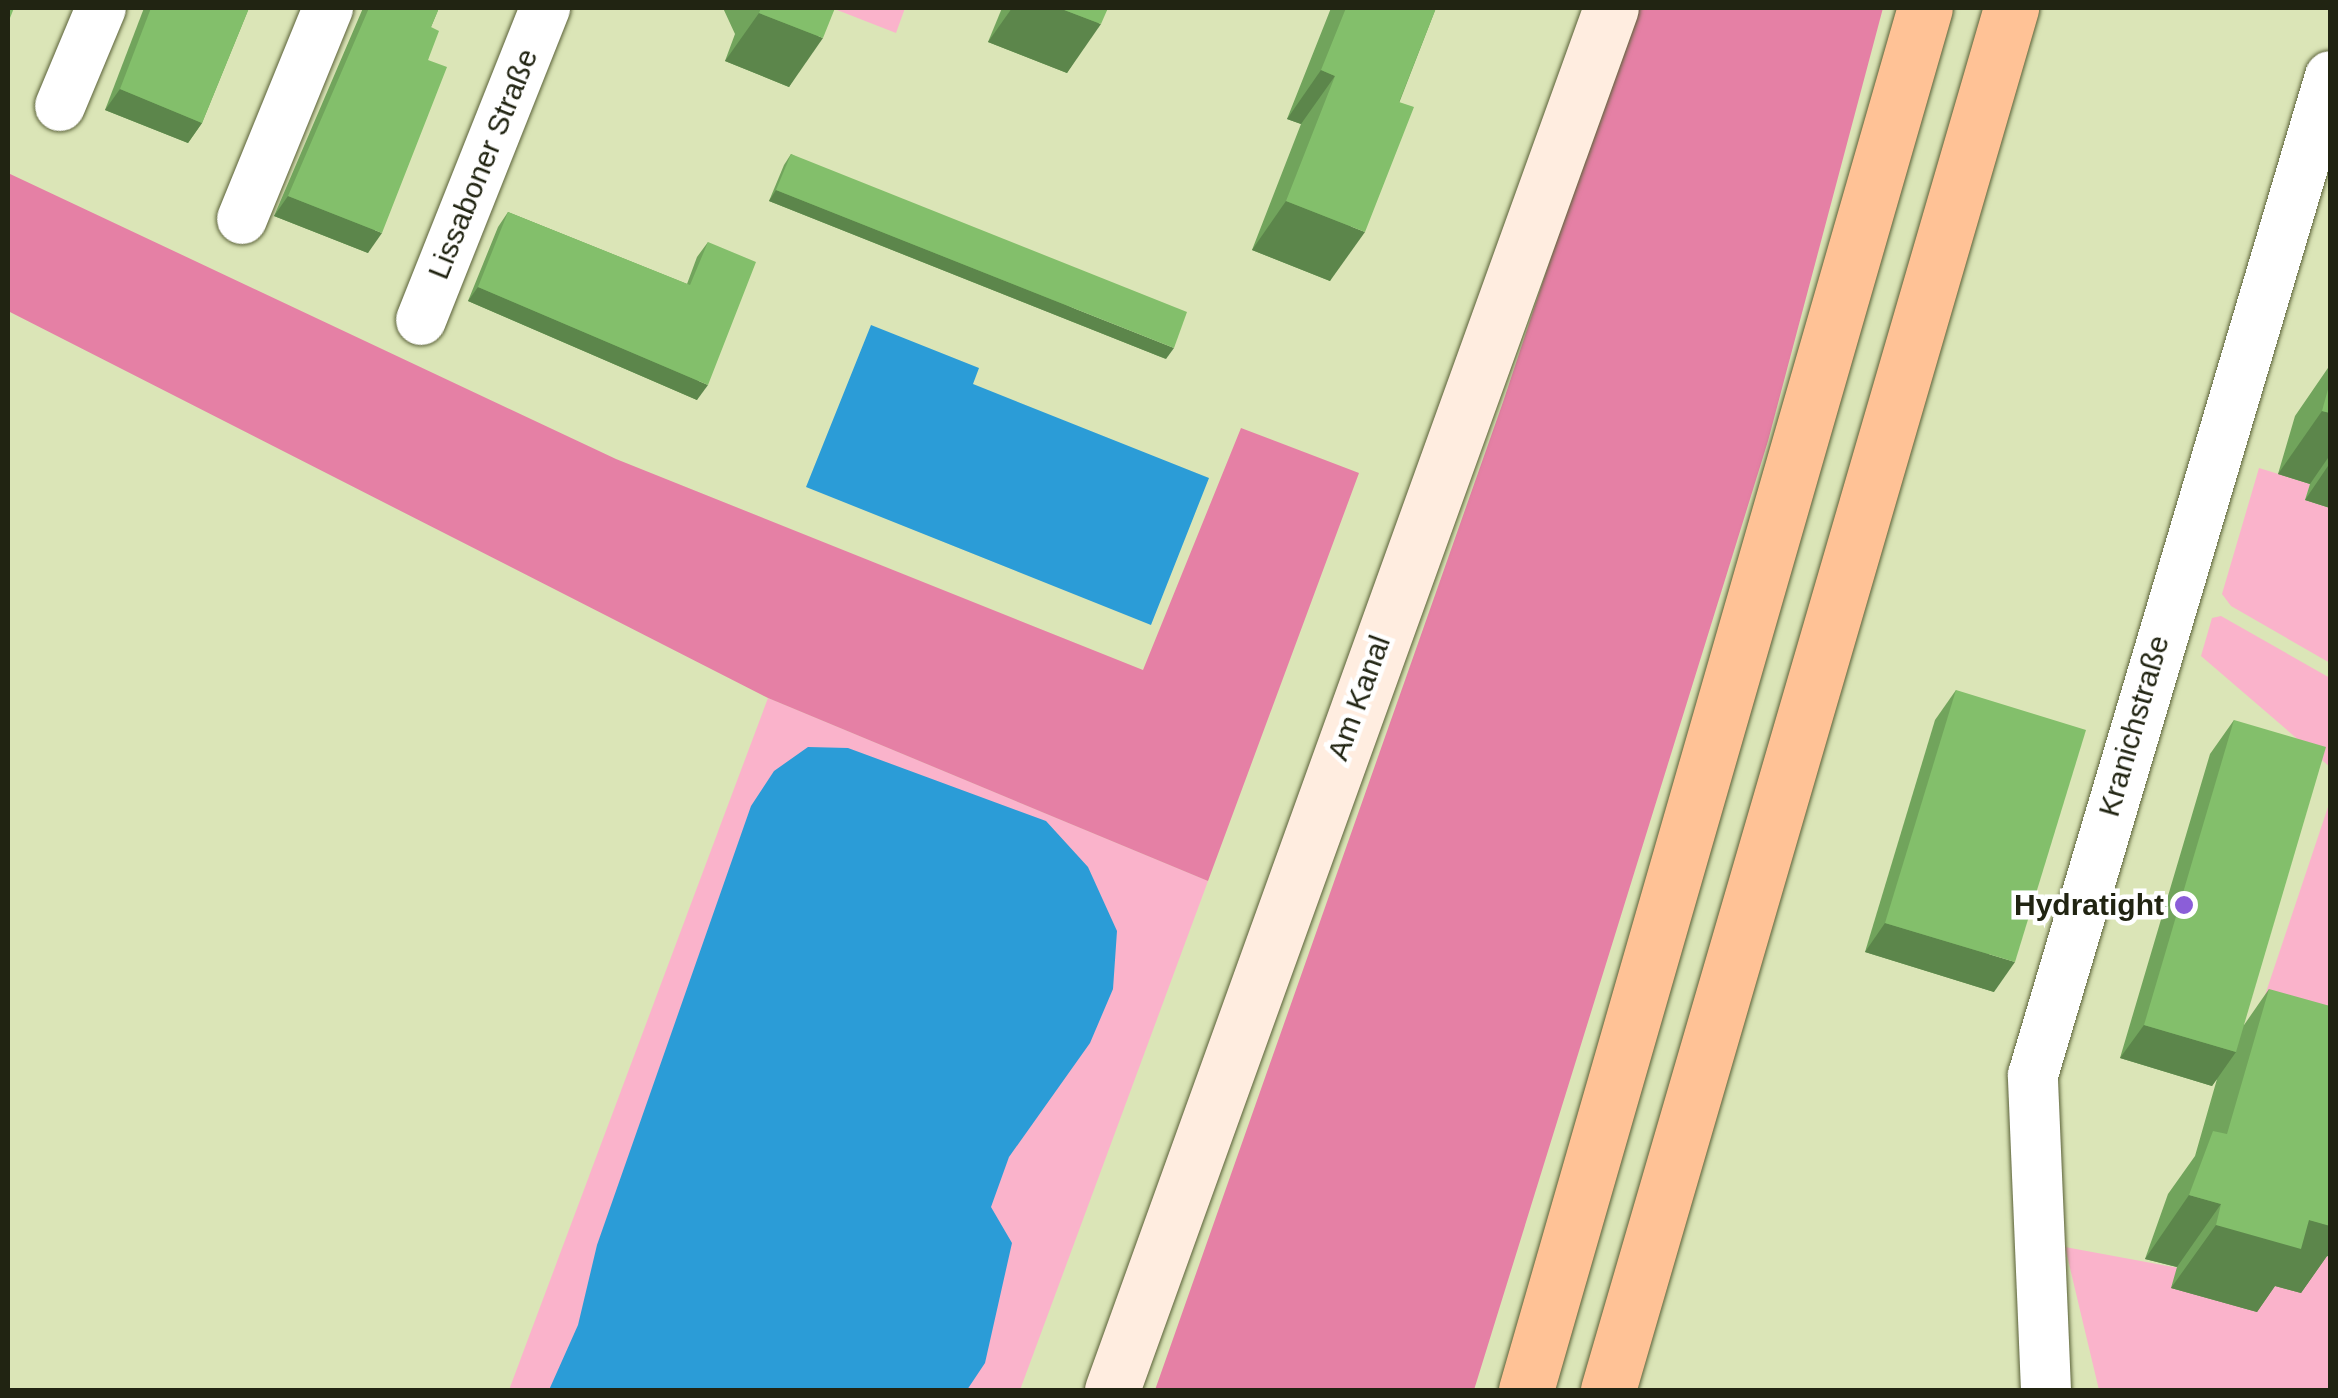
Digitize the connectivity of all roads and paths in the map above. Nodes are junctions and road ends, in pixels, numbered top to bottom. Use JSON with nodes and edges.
{"nodes":[{"id":1,"x":101,"y":8,"type":"edge"},
{"id":2,"x":328,"y":8,"type":"edge"},
{"id":3,"x":545,"y":8,"type":"edge"},
{"id":4,"x":1611,"y":8,"type":"edge"},
{"id":5,"x":1925,"y":8,"type":"edge"},
{"id":6,"x":2011,"y":8,"type":"edge"},
{"id":7,"x":2330,"y":76,"type":"edge"},
{"id":8,"x":60,"y":106,"type":"dead end"},
{"id":9,"x":242,"y":219,"type":"dead end"},
{"id":10,"x":421,"y":320,"type":"dead end"},
{"id":11,"x":1112,"y":1390,"type":"edge"},
{"id":12,"x":1526,"y":1390,"type":"edge"},
{"id":13,"x":1608,"y":1390,"type":"edge"},
{"id":14,"x":2046,"y":1390,"type":"edge"}],
"edges":[{"from":1,"to":8,"type":"street"},
{"from":2,"to":9,"type":"street"},
{"from":3,"to":10,"type":"street","name":"Lissaboner Straße"},
{"from":4,"to":11,"type":"street","name":"Am Kanal"},
{"from":5,"to":12,"type":"highway"},
{"from":6,"to":13,"type":"highway"},
{"from":7,"to":14,"type":"street","name":"Kranichstraße"}]}
